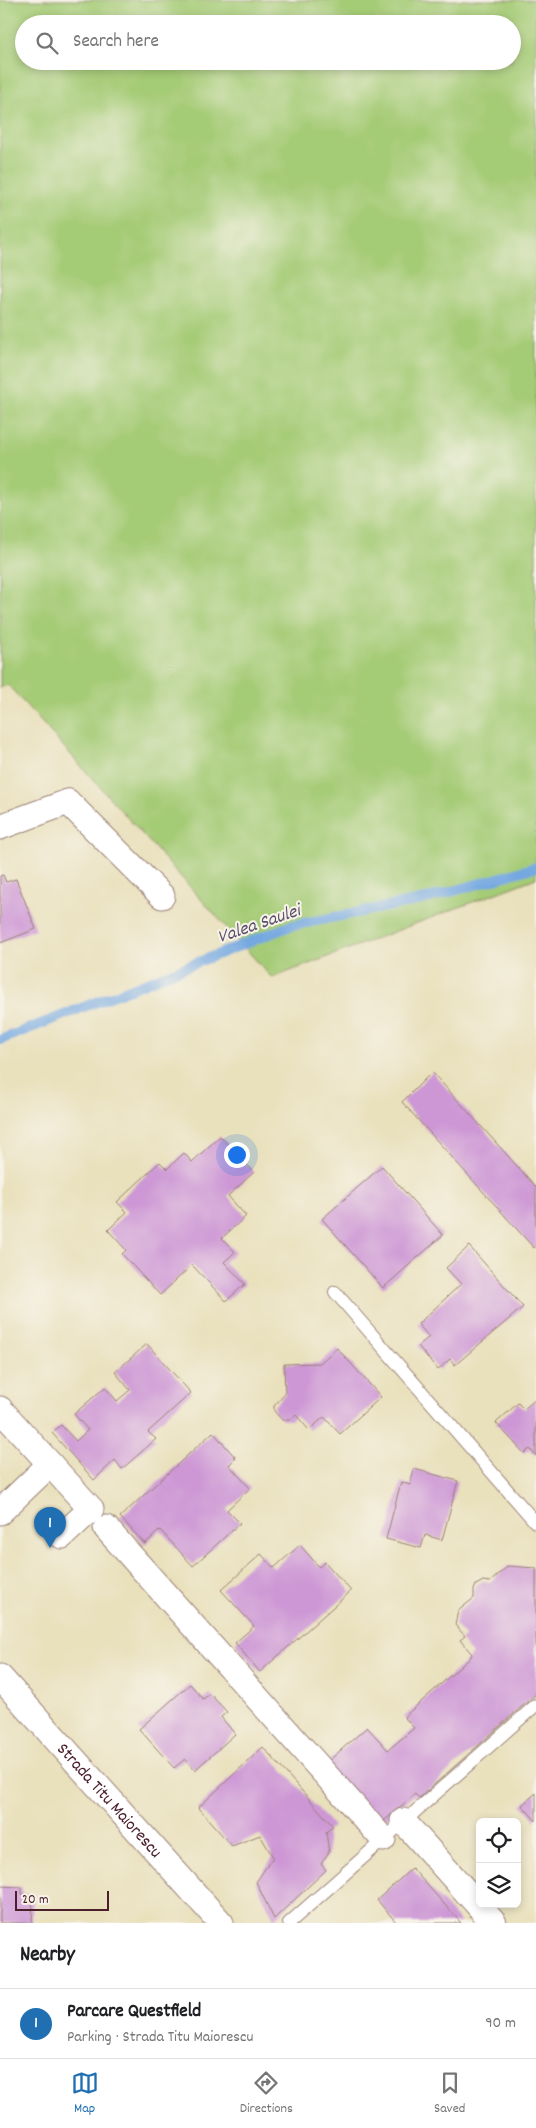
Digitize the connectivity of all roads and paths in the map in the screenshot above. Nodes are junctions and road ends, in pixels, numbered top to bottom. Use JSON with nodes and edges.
{"nodes":[{"id":1,"x":0,"y":827,"type":"edge"},
{"id":2,"x":162,"y":896,"type":"dead end"},
{"id":3,"x":335,"y":1292,"type":"dead end"},
{"id":4,"x":0,"y":1409,"type":"edge"},
{"id":5,"x":50,"y":1464,"type":"junction"},
{"id":6,"x":0,"y":1512,"type":"edge"},
{"id":7,"x":536,"y":1523,"type":"edge"},
{"id":8,"x":106,"y":1528,"type":"dead end"},
{"id":9,"x":62,"y":1536,"type":"dead end"},
{"id":10,"x":0,"y":1677,"type":"edge"},
{"id":11,"x":536,"y":1705,"type":"edge"},
{"id":12,"x":403,"y":1821,"type":"junction"},
{"id":13,"x":383,"y":1839,"type":"junction"},
{"id":14,"x":221,"y":1923,"type":"edge"},
{"id":15,"x":289,"y":1923,"type":"edge"},
{"id":16,"x":494,"y":1923,"type":"edge"}],
"edges":[{"from":1,"to":2,"type":"street"},
{"from":3,"to":7,"type":"lane"},
{"from":4,"to":5,"type":"street"},
{"from":5,"to":6,"type":"street"},
{"from":5,"to":9,"type":"street"},
{"from":8,"to":13,"type":"street"},
{"from":10,"to":14,"type":"street","name":"Strada Titu Maiorescu"},
{"from":11,"to":12,"type":"lane"},
{"from":12,"to":13,"type":"lane"},
{"from":12,"to":16,"type":"street"},
{"from":13,"to":15,"type":"lane"}]}
